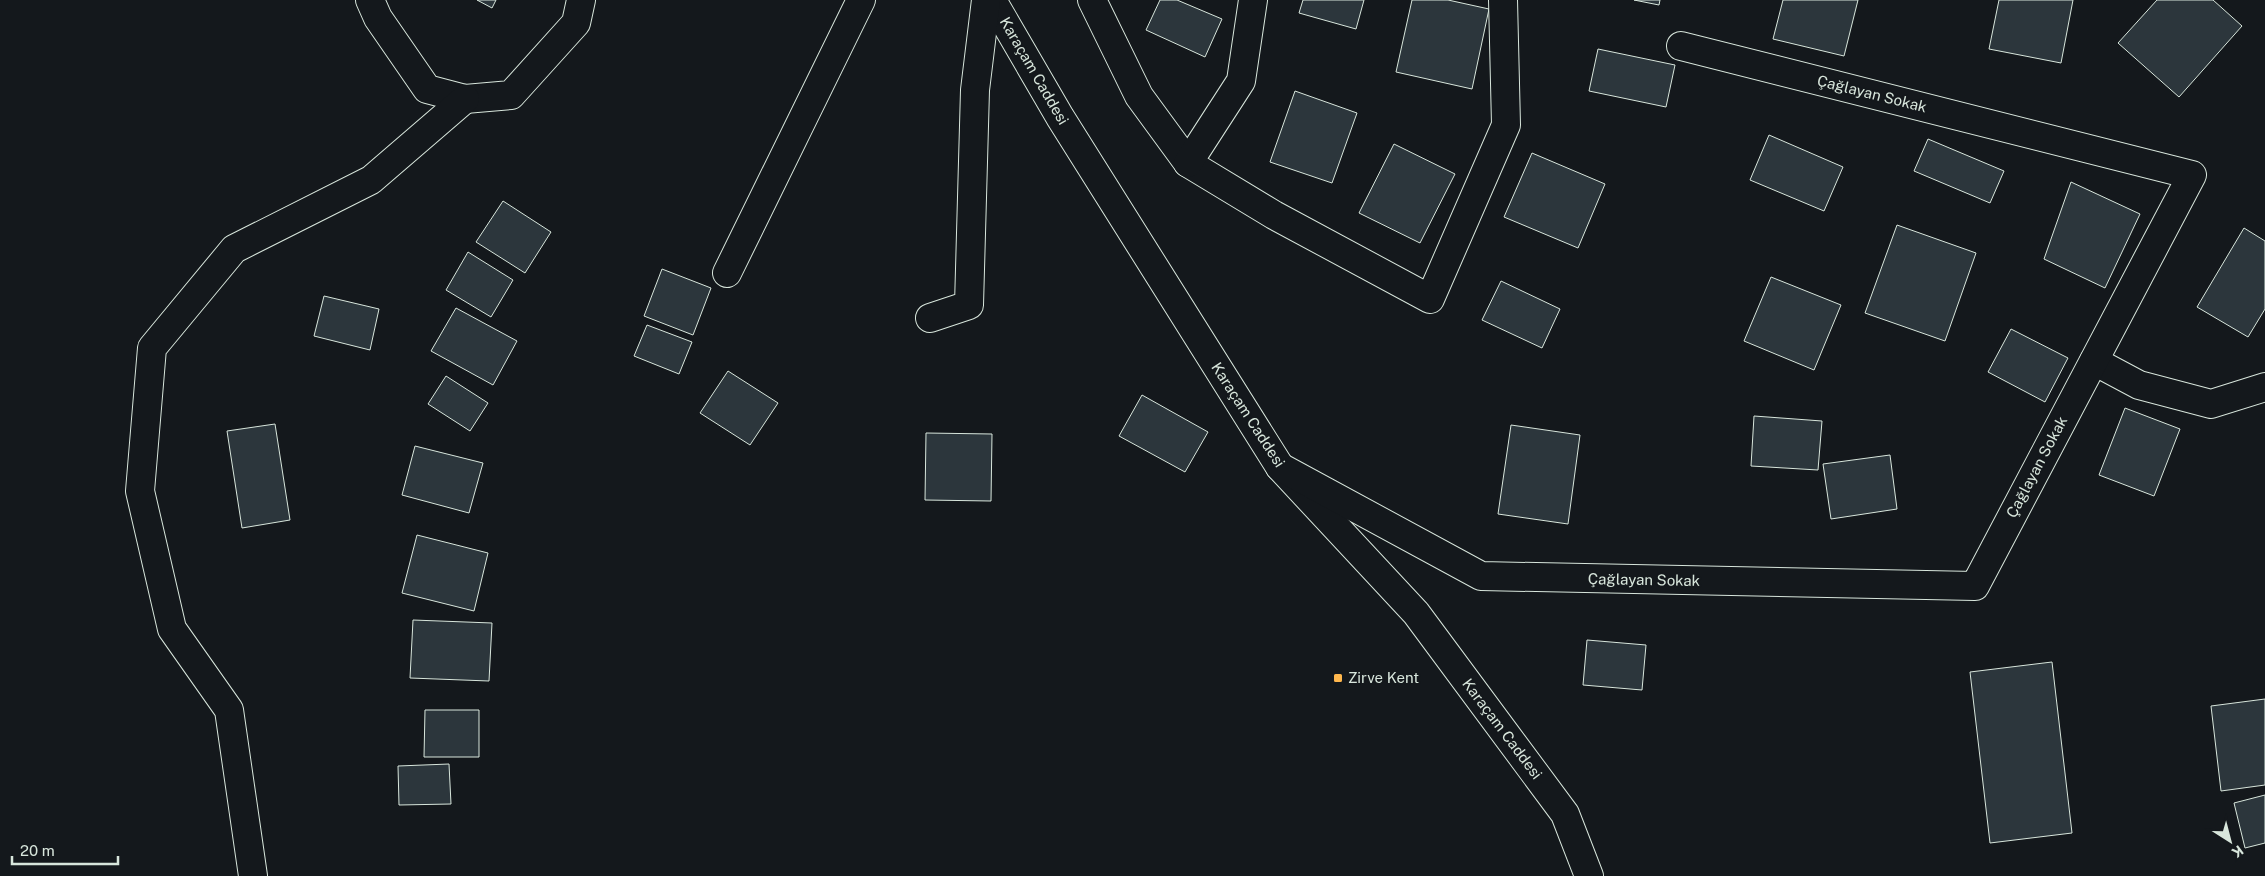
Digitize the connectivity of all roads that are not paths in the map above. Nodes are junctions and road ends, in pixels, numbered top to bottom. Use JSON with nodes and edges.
{"nodes":[{"id":1,"x":370,"y":0,"type":"edge"},
{"id":2,"x":582,"y":0,"type":"edge"},
{"id":3,"x":861,"y":0,"type":"edge"},
{"id":4,"x":986,"y":0,"type":"edge"},
{"id":5,"x":992,"y":0,"type":"edge"},
{"id":6,"x":1092,"y":0,"type":"edge"},
{"id":7,"x":1253,"y":0,"type":"edge"},
{"id":8,"x":1503,"y":0,"type":"edge"},
{"id":9,"x":1681,"y":46,"type":"dead end"},
{"id":10,"x":465,"y":99,"type":"junction"},
{"id":11,"x":1188,"y":162,"type":"junction"},
{"id":12,"x":728,"y":273,"type":"dead end"},
{"id":13,"x":930,"y":318,"type":"dead end"},
{"id":14,"x":2094,"y":361,"type":"junction"},
{"id":15,"x":2265,"y":387,"type":"edge"},
{"id":16,"x":1280,"y":466,"type":"junction"},
{"id":17,"x":252,"y":876,"type":"edge"},
{"id":18,"x":1589,"y":876,"type":"edge"}],
"edges":[{"from":1,"to":10,"type":"street"},
{"from":2,"to":10,"type":"street"},
{"from":3,"to":12,"type":"street"},
{"from":4,"to":13,"type":"street"},
{"from":5,"to":16,"type":"street","name":"Karaçam Caddesi"},
{"from":6,"to":11,"type":"street"},
{"from":7,"to":11,"type":"street"},
{"from":8,"to":11,"type":"street"},
{"from":9,"to":14,"type":"street","name":"Çağlayan Sokak"},
{"from":10,"to":17,"type":"street"},
{"from":14,"to":15,"type":"street"},
{"from":14,"to":16,"type":"street","name":"Çağlayan Sokak"},
{"from":16,"to":18,"type":"street","name":"Karaçam Caddesi"}]}
